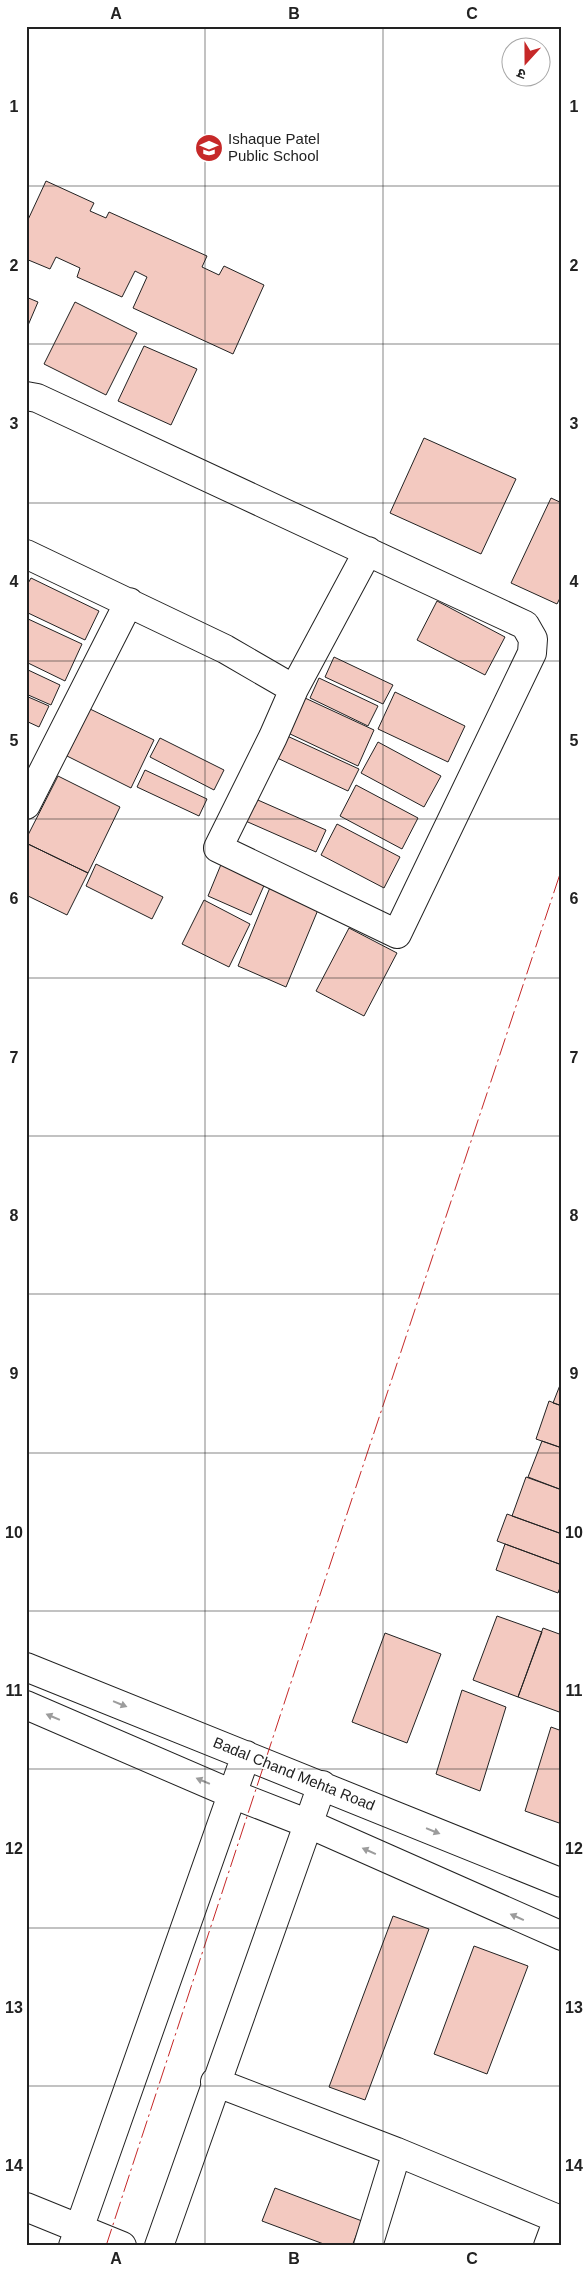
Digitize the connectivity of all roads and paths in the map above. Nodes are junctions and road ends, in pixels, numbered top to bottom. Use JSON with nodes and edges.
{"nodes":[{"id":1,"x":26,"y":396,"type":"edge"},
{"id":2,"x":368,"y":551,"type":"junction"},
{"id":3,"x":26,"y":554,"type":"edge"},
{"id":4,"x":129,"y":602,"type":"junction"},
{"id":5,"x":294,"y":690,"type":"junction"},
{"id":6,"x":26,"y":805,"type":"edge"},
{"id":7,"x":26,"y":1667,"type":"edge"},
{"id":8,"x":26,"y":1705,"type":"edge"},
{"id":9,"x":246,"y":1755,"type":"junction"},
{"id":10,"x":322,"y":1785,"type":"junction"},
{"id":11,"x":232,"y":1794,"type":"junction"},
{"id":12,"x":309,"y":1824,"type":"junction"},
{"id":13,"x":562,"y":1883,"type":"edge"},
{"id":14,"x":562,"y":1936,"type":"edge"},
{"id":15,"x":215,"y":2082,"type":"junction"},
{"id":16,"x":397,"y":2152,"type":"junction"},
{"id":17,"x":26,"y":2207,"type":"edge"},
{"id":18,"x":560,"y":2220,"type":"edge"},
{"id":19,"x":76,"y":2238,"type":"edge"},
{"id":20,"x":122,"y":2246,"type":"edge"},
{"id":21,"x":159,"y":2246,"type":"edge"},
{"id":22,"x":368,"y":2246,"type":"edge"},
{"id":23,"x":548,"y":2246,"type":"edge"}],
"edges":[{"from":1,"to":2,"type":"street"},
{"from":2,"to":5,"type":"street"},
{"from":2,"to":5,"type":"street"},
{"from":3,"to":4,"type":"street"},
{"from":4,"to":5,"type":"street"},
{"from":4,"to":6,"type":"street"},
{"from":7,"to":9,"type":"street","name":"Badal Chand Mehta Road","one_way":true},
{"from":11,"to":8,"type":"street","one_way":true},
{"from":9,"to":10,"type":"street","name":"Badal Chand Mehta Road"},
{"from":9,"to":11,"type":"street"},
{"from":10,"to":12,"type":"street"},
{"from":10,"to":13,"type":"street","name":"Badal Chand Mehta Road","one_way":true},
{"from":11,"to":12,"type":"street"},
{"from":11,"to":19,"type":"street"},
{"from":14,"to":12,"type":"street","one_way":true},
{"from":12,"to":15,"type":"street"},
{"from":15,"to":16,"type":"street"},
{"from":15,"to":21,"type":"street"},
{"from":16,"to":18,"type":"street"},
{"from":16,"to":22,"type":"street"},
{"from":17,"to":19,"type":"street"},
{"from":18,"to":23,"type":"street"},
{"from":19,"to":20,"type":"street"}]}
